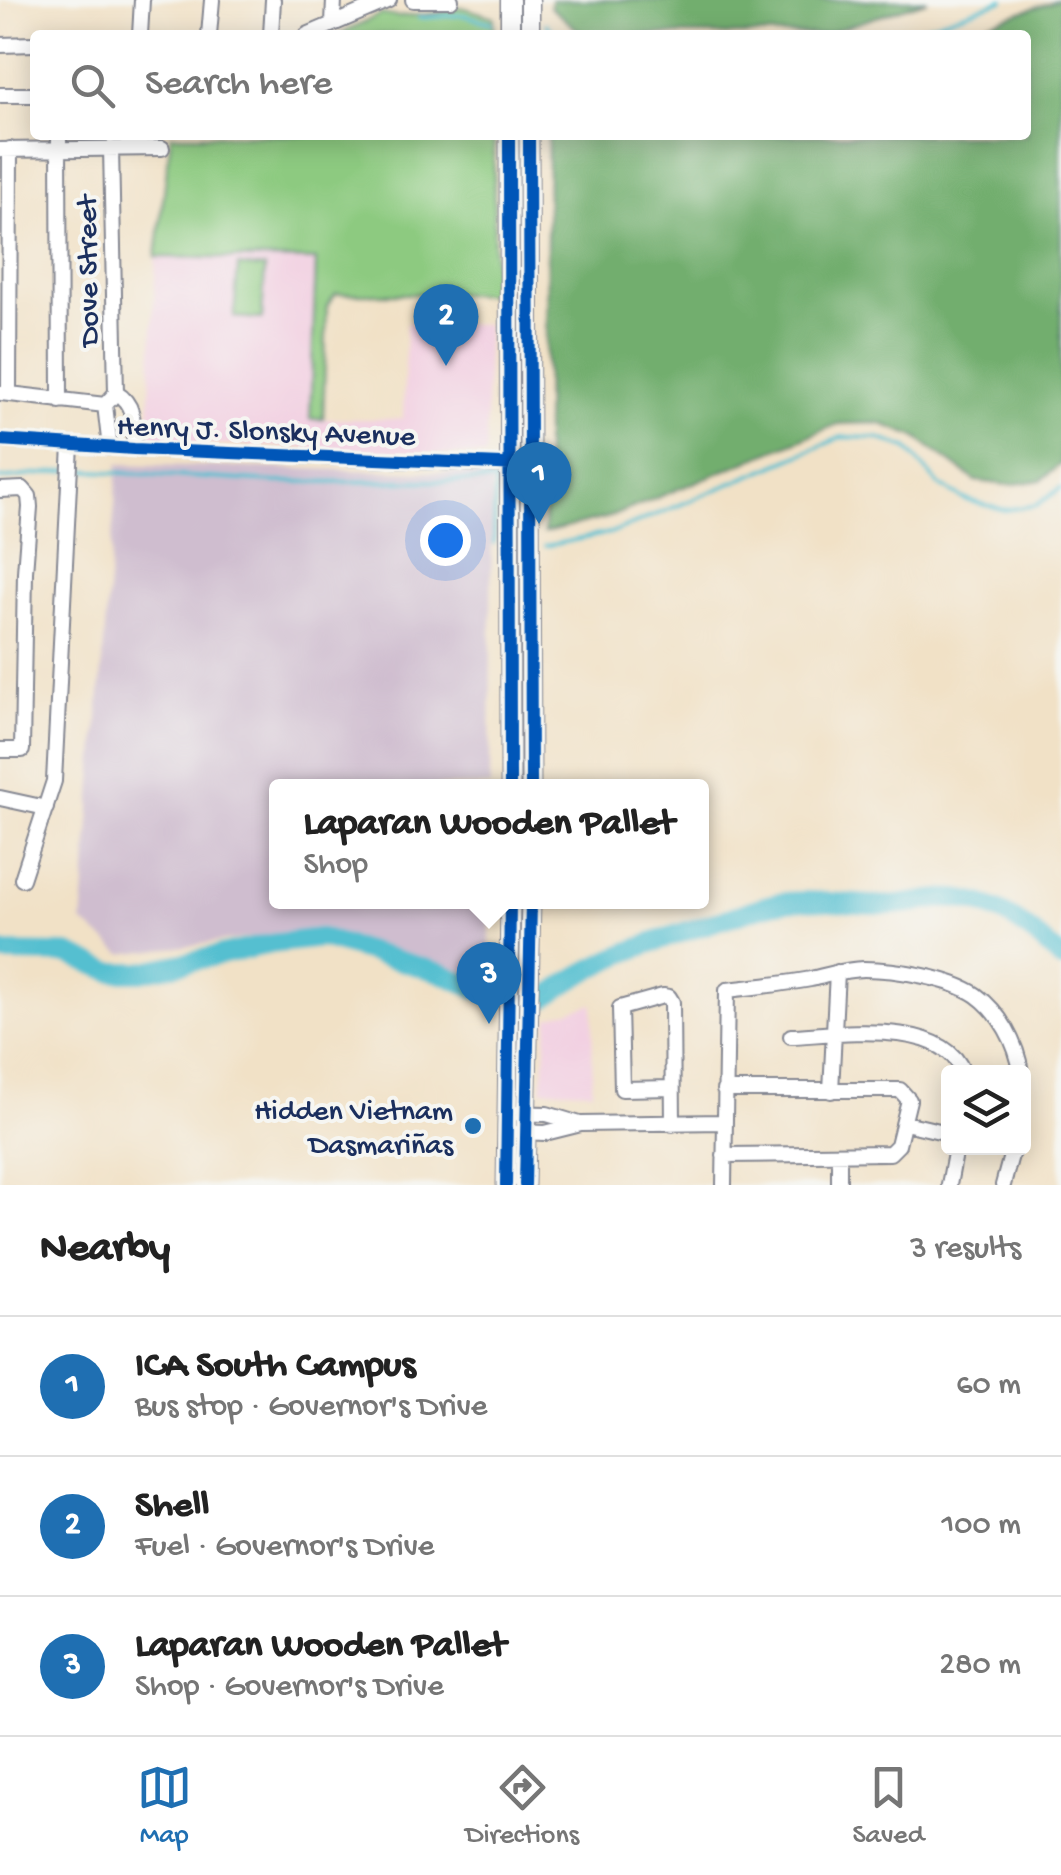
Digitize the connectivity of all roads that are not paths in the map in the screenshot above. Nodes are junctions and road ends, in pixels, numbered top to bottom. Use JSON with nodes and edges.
{"nodes":[{"id":1,"x":142,"y":0,"type":"edge"},
{"id":2,"x":212,"y":0,"type":"edge"},
{"id":3,"x":273,"y":0,"type":"edge"},
{"id":4,"x":334,"y":0,"type":"edge"},
{"id":5,"x":389,"y":0,"type":"edge"},
{"id":6,"x":413,"y":0,"type":"edge"},
{"id":7,"x":451,"y":0,"type":"edge"},
{"id":8,"x":510,"y":0,"type":"edge"},
{"id":9,"x":530,"y":0,"type":"edge"},
{"id":10,"x":333,"y":23,"type":"junction"},
{"id":11,"x":140,"y":30,"type":"edge"},
{"id":12,"x":209,"y":30,"type":"edge"},
{"id":13,"x":271,"y":30,"type":"edge"},
{"id":14,"x":318,"y":30,"type":"edge"},
{"id":15,"x":510,"y":30,"type":"edge"},
{"id":16,"x":530,"y":30,"type":"edge"},
{"id":17,"x":30,"y":44,"type":"edge"},
{"id":18,"x":0,"y":45,"type":"edge"},
{"id":19,"x":30,"y":94,"type":"edge"},
{"id":20,"x":0,"y":95,"type":"edge"},
{"id":21,"x":510,"y":140,"type":"edge"},
{"id":22,"x":529,"y":140,"type":"edge"},
{"id":23,"x":59,"y":142,"type":"edge"},
{"id":24,"x":132,"y":142,"type":"edge"},
{"id":25,"x":111,"y":148,"type":"junction"},
{"id":26,"x":162,"y":148,"type":"dead end"},
{"id":27,"x":5,"y":150,"type":"edge"},
{"id":28,"x":4,"y":393,"type":"edge"},
{"id":29,"x":116,"y":393,"type":"junction"},
{"id":30,"x":60,"y":401,"type":"junction"},
{"id":31,"x":105,"y":405,"type":"junction"},
{"id":32,"x":0,"y":440,"type":"edge"},
{"id":33,"x":71,"y":445,"type":"junction"},
{"id":34,"x":110,"y":448,"type":"junction"},
{"id":35,"x":134,"y":449,"type":"junction"},
{"id":36,"x":510,"y":465,"type":"junction"},
{"id":37,"x":530,"y":466,"type":"junction"},
{"id":38,"x":0,"y":490,"type":"edge"},
{"id":39,"x":0,"y":750,"type":"edge"},
{"id":40,"x":510,"y":779,"type":"edge"},
{"id":41,"x":531,"y":779,"type":"edge"},
{"id":42,"x":0,"y":798,"type":"edge"},
{"id":43,"x":46,"y":808,"type":"junction"},
{"id":44,"x":22,"y":879,"type":"dead end"},
{"id":45,"x":510,"y":909,"type":"edge"},
{"id":46,"x":531,"y":909,"type":"edge"},
{"id":47,"x":836,"y":972,"type":"junction"},
{"id":48,"x":834,"y":1034,"type":"junction"},
{"id":49,"x":791,"y":1036,"type":"dead end"},
{"id":50,"x":961,"y":1065,"type":"edge"},
{"id":51,"x":1020,"y":1065,"type":"edge"},
{"id":52,"x":672,"y":1088,"type":"junction"},
{"id":53,"x":724,"y":1090,"type":"junction"},
{"id":54,"x":831,"y":1091,"type":"junction"},
{"id":55,"x":724,"y":1122,"type":"junction"},
{"id":56,"x":516,"y":1123,"type":"junction"},
{"id":57,"x":905,"y":1123,"type":"junction"},
{"id":58,"x":673,"y":1124,"type":"junction"},
{"id":59,"x":941,"y":1131,"type":"edge"},
{"id":60,"x":839,"y":1154,"type":"junction"},
{"id":61,"x":724,"y":1155,"type":"junction"},
{"id":62,"x":955,"y":1155,"type":"edge"},
{"id":63,"x":1011,"y":1155,"type":"edge"},
{"id":64,"x":506,"y":1185,"type":"edge"},
{"id":65,"x":525,"y":1185,"type":"edge"},
{"id":66,"x":724,"y":1185,"type":"edge"},
{"id":67,"x":839,"y":1185,"type":"edge"},
{"id":68,"x":949,"y":1185,"type":"edge"},
{"id":69,"x":1003,"y":1185,"type":"edge"}],
"edges":[{"from":1,"to":11,"type":"street"},
{"from":2,"to":12,"type":"street"},
{"from":3,"to":13,"type":"street"},
{"from":4,"to":10,"type":"street"},
{"from":5,"to":10,"type":"street"},
{"from":6,"to":7,"type":"street"},
{"from":8,"to":15,"type":"main road"},
{"from":9,"to":16,"type":"main road"},
{"from":10,"to":14,"type":"street"},
{"from":17,"to":18,"type":"street"},
{"from":19,"to":20,"type":"street"},
{"from":21,"to":36,"type":"main road"},
{"from":22,"to":37,"type":"main road"},
{"from":23,"to":25,"type":"street"},
{"from":23,"to":27,"type":"street"},
{"from":23,"to":30,"type":"street"},
{"from":24,"to":25,"type":"street"},
{"from":24,"to":26,"type":"street"},
{"from":25,"to":29,"type":"street","name":"Dove Street"},
{"from":27,"to":28,"type":"street"},
{"from":28,"to":30,"type":"street"},
{"from":29,"to":31,"type":"street"},
{"from":29,"to":35,"type":"street","name":"Dove Street"},
{"from":30,"to":31,"type":"street"},
{"from":31,"to":34,"type":"street"},
{"from":32,"to":33,"type":"street","name":"Henry J. Slonsky Avenue"},
{"from":33,"to":34,"type":"street","name":"Henry J. Slonsky Avenue"},
{"from":33,"to":43,"type":"street"},
{"from":34,"to":35,"type":"street","name":"Henry J. Slonsky Avenue"},
{"from":35,"to":36,"type":"street","name":"Henry J. Slonsky Avenue"},
{"from":36,"to":37,"type":"street","name":"Henry J. Slonsky Avenue"},
{"from":36,"to":40,"type":"main road"},
{"from":37,"to":41,"type":"main road"},
{"from":38,"to":39,"type":"street"},
{"from":42,"to":43,"type":"street"},
{"from":43,"to":44,"type":"street"},
{"from":45,"to":56,"type":"main road"},
{"from":46,"to":56,"type":"main road"},
{"from":47,"to":48,"type":"street"},
{"from":47,"to":51,"type":"street"},
{"from":47,"to":53,"type":"street"},
{"from":48,"to":49,"type":"street"},
{"from":48,"to":50,"type":"street"},
{"from":48,"to":54,"type":"street"},
{"from":52,"to":52,"type":"street"},
{"from":52,"to":58,"type":"street"},
{"from":53,"to":54,"type":"street"},
{"from":53,"to":55,"type":"street"},
{"from":54,"to":57,"type":"street"},
{"from":55,"to":58,"type":"street"},
{"from":55,"to":61,"type":"street"},
{"from":56,"to":58,"type":"street"},
{"from":56,"to":64,"type":"main road"},
{"from":56,"to":65,"type":"main road"},
{"from":57,"to":59,"type":"street"},
{"from":57,"to":60,"type":"street"},
{"from":60,"to":61,"type":"street"},
{"from":60,"to":67,"type":"street"},
{"from":61,"to":66,"type":"street"},
{"from":62,"to":68,"type":"street"},
{"from":63,"to":69,"type":"street"}]}
